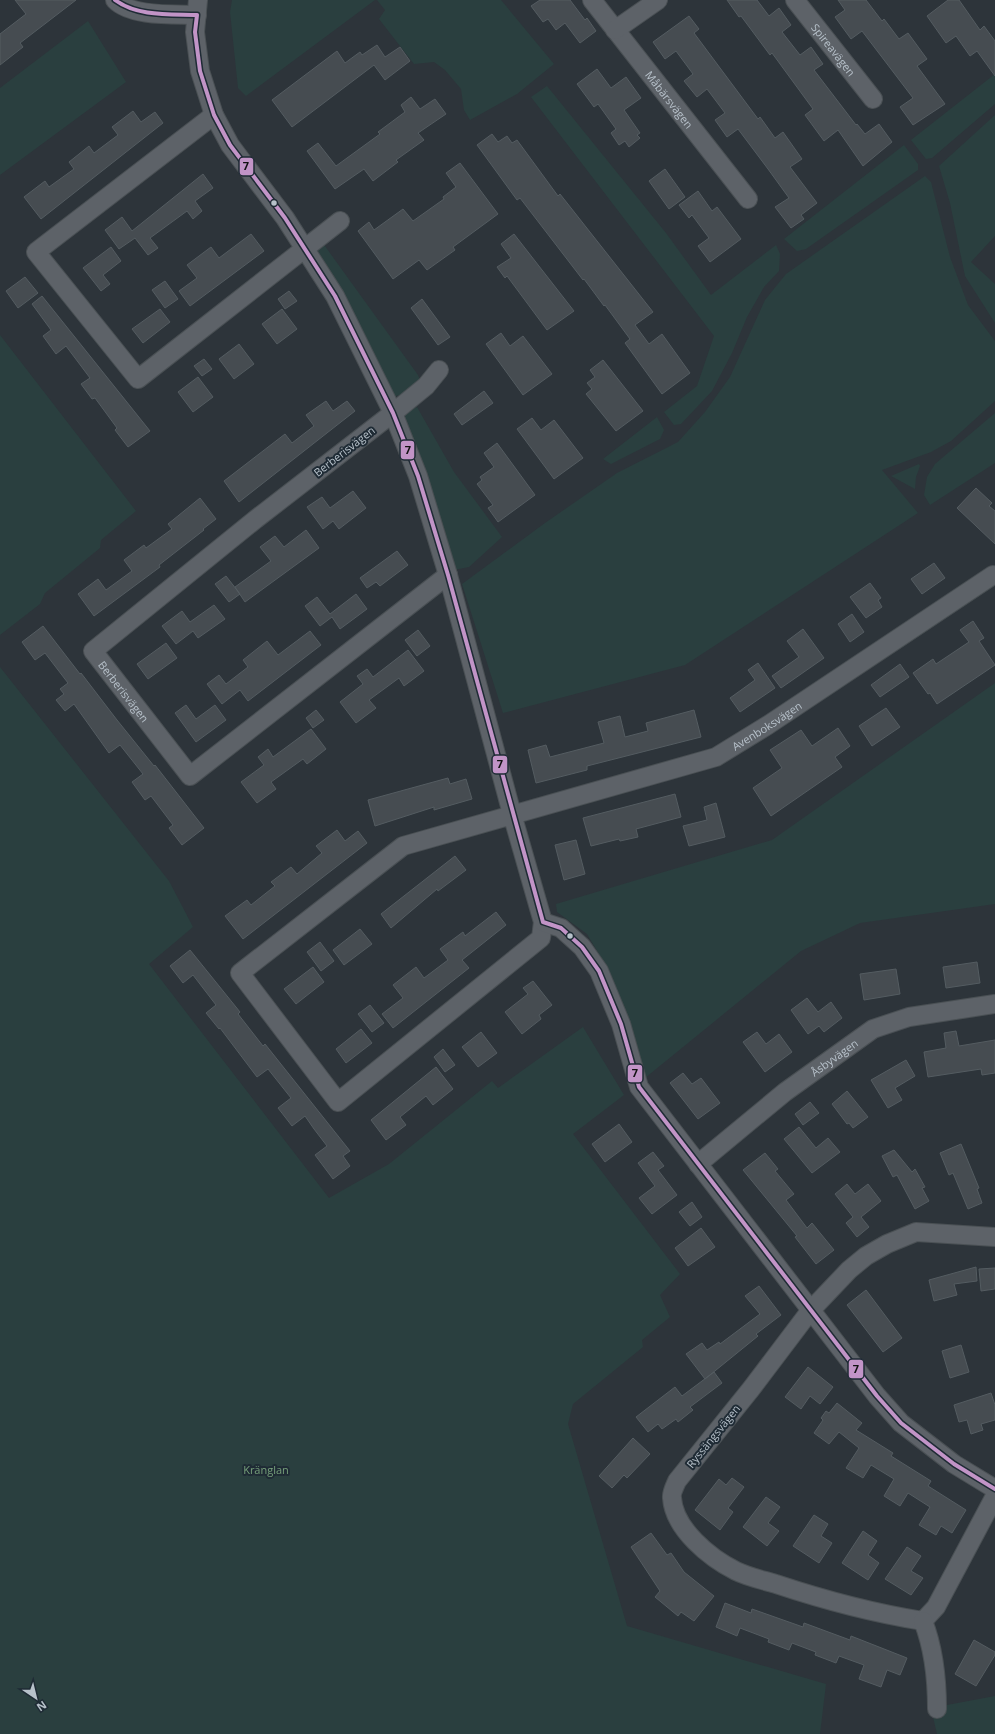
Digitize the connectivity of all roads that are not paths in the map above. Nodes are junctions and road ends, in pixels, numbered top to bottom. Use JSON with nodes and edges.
{"nodes":[{"id":1,"x":116,"y":0,"type":"edge"},
{"id":2,"x":592,"y":0,"type":"edge"},
{"id":3,"x":658,"y":0,"type":"edge"},
{"id":4,"x":795,"y":0,"type":"edge"},
{"id":5,"x":198,"y":7,"type":"edge"},
{"id":6,"x":615,"y":30,"type":"junction"},
{"id":7,"x":873,"y":99,"type":"dead end"},
{"id":8,"x":214,"y":116,"type":"junction"},
{"id":9,"x":748,"y":199,"type":"dead end"},
{"id":10,"x":340,"y":221,"type":"dead end"},
{"id":11,"x":305,"y":247,"type":"junction"},
{"id":12,"x":439,"y":370,"type":"dead end"},
{"id":13,"x":393,"y":413,"type":"junction"},
{"id":14,"x":448,"y":574,"type":"junction"},
{"id":15,"x":993,"y":575,"type":"dead end"},
{"id":16,"x":512,"y":814,"type":"junction"},
{"id":17,"x":543,"y":922,"type":"junction"},
{"id":18,"x":995,"y":1004,"type":"edge"},
{"id":19,"x":698,"y":1164,"type":"junction"},
{"id":20,"x":995,"y":1237,"type":"edge"},
{"id":21,"x":810,"y":1311,"type":"junction"},
{"id":22,"x":995,"y":1489,"type":"edge"},
{"id":23,"x":995,"y":1496,"type":"edge"},
{"id":24,"x":923,"y":1621,"type":"junction"},
{"id":25,"x":937,"y":1709,"type":"dead end"}],
"edges":[{"from":1,"to":5,"type":"street"},
{"from":2,"to":6,"type":"street","name":"Måbärsvägen"},
{"from":3,"to":6,"type":"street"},
{"from":4,"to":7,"type":"street","name":"Spireavägen"},
{"from":5,"to":8,"type":"street"},
{"from":6,"to":9,"type":"street","name":"Måbärsvägen"},
{"from":8,"to":11,"type":"street"},
{"from":8,"to":11,"type":"street"},
{"from":10,"to":11,"type":"street"},
{"from":11,"to":13,"type":"street"},
{"from":12,"to":13,"type":"street"},
{"from":13,"to":14,"type":"street"},
{"from":13,"to":14,"type":"street","name":"Berberisvägen"},
{"from":14,"to":16,"type":"street"},
{"from":15,"to":16,"type":"street","name":"Avenboksvägen"},
{"from":16,"to":17,"type":"street"},
{"from":16,"to":17,"type":"street","name":"Avenboksvägen"},
{"from":17,"to":19,"type":"street"},
{"from":18,"to":19,"type":"street","name":"Åsbyvägen"},
{"from":19,"to":21,"type":"street"},
{"from":20,"to":21,"type":"street","name":"Ryssängsvägen"},
{"from":21,"to":22,"type":"street"},
{"from":21,"to":24,"type":"street","name":"Ryssängsvägen"},
{"from":23,"to":24,"type":"street"},
{"from":24,"to":25,"type":"street"}]}
